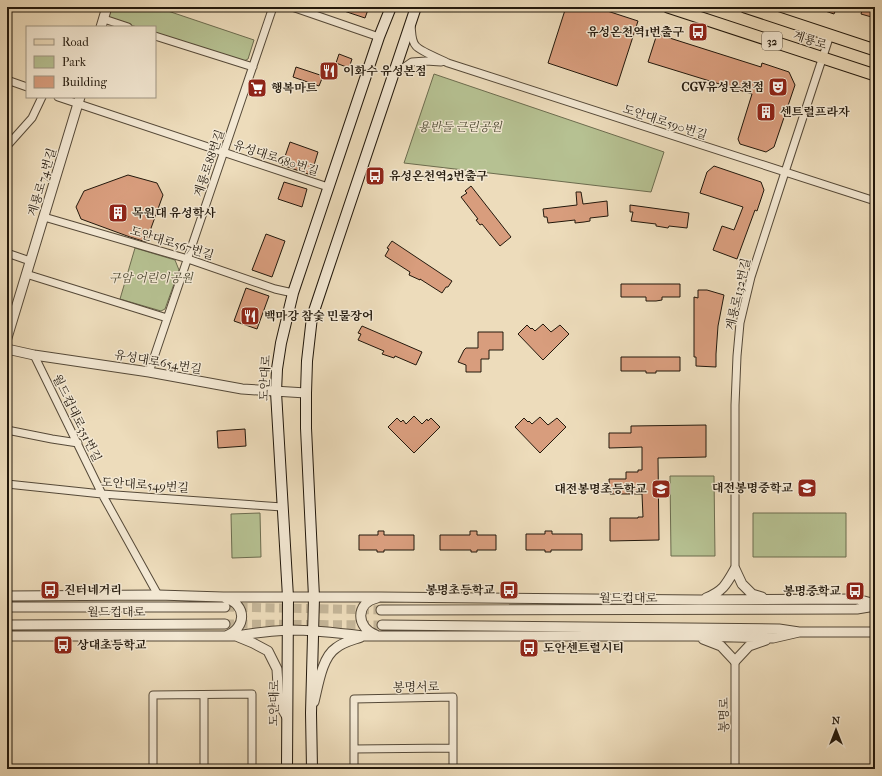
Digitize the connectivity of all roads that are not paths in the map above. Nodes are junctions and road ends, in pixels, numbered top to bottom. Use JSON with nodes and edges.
{"nodes":[{"id":1,"x":107,"y":7,"type":"edge"},
{"id":2,"x":273,"y":7,"type":"edge"},
{"id":3,"x":292,"y":7,"type":"edge"},
{"id":4,"x":391,"y":7,"type":"edge"},
{"id":5,"x":416,"y":7,"type":"edge"},
{"id":6,"x":668,"y":7,"type":"edge"},
{"id":7,"x":745,"y":7,"type":"edge"},
{"id":8,"x":102,"y":23,"type":"edge"},
{"id":9,"x":411,"y":23,"type":"junction"},
{"id":10,"x":122,"y":26,"type":"edge"},
{"id":11,"x":830,"y":35,"type":"junction"},
{"id":12,"x":156,"y":36,"type":"edge"},
{"id":13,"x":379,"y":37,"type":"junction"},
{"id":14,"x":875,"y":50,"type":"edge"},
{"id":15,"x":822,"y":58,"type":"junction"},
{"id":16,"x":448,"y":63,"type":"junction"},
{"id":17,"x":253,"y":67,"type":"junction"},
{"id":18,"x":393,"y":75,"type":"junction"},
{"id":19,"x":875,"y":75,"type":"edge"},
{"id":20,"x":7,"y":80,"type":"edge"},
{"id":21,"x":26,"y":87,"type":"edge"},
{"id":22,"x":42,"y":98,"type":"edge"},
{"id":23,"x":65,"y":98,"type":"edge"},
{"id":24,"x":79,"y":100,"type":"edge"},
{"id":25,"x":7,"y":146,"type":"edge"},
{"id":26,"x":224,"y":152,"type":"junction"},
{"id":27,"x":784,"y":172,"type":"junction"},
{"id":28,"x":328,"y":187,"type":"junction"},
{"id":29,"x":875,"y":202,"type":"edge"},
{"id":30,"x":44,"y":217,"type":"junction"},
{"id":31,"x":7,"y":253,"type":"edge"},
{"id":32,"x":188,"y":258,"type":"junction"},
{"id":33,"x":30,"y":261,"type":"junction"},
{"id":34,"x":26,"y":274,"type":"junction"},
{"id":35,"x":292,"y":292,"type":"junction"},
{"id":36,"x":167,"y":318,"type":"junction"},
{"id":37,"x":7,"y":338,"type":"edge"},
{"id":38,"x":7,"y":349,"type":"edge"},
{"id":39,"x":34,"y":355,"type":"junction"},
{"id":40,"x":149,"y":372,"type":"junction"},
{"id":41,"x":276,"y":392,"type":"junction"},
{"id":42,"x":306,"y":393,"type":"junction"},
{"id":43,"x":7,"y":430,"type":"edge"},
{"id":44,"x":78,"y":443,"type":"junction"},
{"id":45,"x":7,"y":484,"type":"edge"},
{"id":46,"x":102,"y":494,"type":"junction"},
{"id":47,"x":282,"y":507,"type":"junction"},
{"id":48,"x":735,"y":569,"type":"junction"},
{"id":49,"x":158,"y":595,"type":"junction"},
{"id":50,"x":7,"y":596,"type":"edge"},
{"id":51,"x":223,"y":597,"type":"junction"},
{"id":52,"x":288,"y":597,"type":"junction"},
{"id":53,"x":314,"y":597,"type":"junction"},
{"id":54,"x":380,"y":597,"type":"junction"},
{"id":55,"x":768,"y":599,"type":"junction"},
{"id":56,"x":700,"y":600,"type":"junction"},
{"id":57,"x":875,"y":605,"type":"edge"},
{"id":58,"x":7,"y":607,"type":"edge"},
{"id":59,"x":225,"y":607,"type":"tunnel mouth"},
{"id":60,"x":381,"y":610,"type":"tunnel mouth"},
{"id":61,"x":7,"y":624,"type":"edge"},
{"id":62,"x":225,"y":624,"type":"tunnel mouth"},
{"id":63,"x":382,"y":625,"type":"tunnel mouth"},
{"id":64,"x":288,"y":630,"type":"junction"},
{"id":65,"x":313,"y":630,"type":"junction"},
{"id":66,"x":799,"y":632,"type":"junction"},
{"id":67,"x":875,"y":632,"type":"edge"},
{"id":68,"x":7,"y":636,"type":"edge"},
{"id":69,"x":223,"y":636,"type":"junction"},
{"id":70,"x":236,"y":636,"type":"junction"},
{"id":71,"x":363,"y":636,"type":"junction"},
{"id":72,"x":382,"y":636,"type":"junction"},
{"id":73,"x":694,"y":636,"type":"junction"},
{"id":74,"x":773,"y":638,"type":"junction"},
{"id":75,"x":735,"y":661,"type":"junction"},
{"id":76,"x":204,"y":695,"type":"junction"},
{"id":77,"x":311,"y":713,"type":"junction"},
{"id":78,"x":287,"y":717,"type":"junction"},
{"id":79,"x":453,"y":748,"type":"junction"},
{"id":80,"x":354,"y":749,"type":"junction"},
{"id":81,"x":153,"y":769,"type":"edge"},
{"id":82,"x":204,"y":769,"type":"edge"},
{"id":83,"x":252,"y":769,"type":"edge"},
{"id":84,"x":287,"y":769,"type":"edge"},
{"id":85,"x":312,"y":769,"type":"edge"},
{"id":86,"x":354,"y":769,"type":"edge"},
{"id":87,"x":453,"y":769,"type":"edge"},
{"id":88,"x":734,"y":769,"type":"edge"}],
"edges":[{"from":1,"to":8,"type":"street"},
{"from":2,"to":17,"type":"street","name":"계룡로88번길"},
{"from":3,"to":13,"type":"street"},
{"from":4,"to":13,"type":"main road","name":"도안대로"},
{"from":5,"to":9,"type":"main road"},
{"from":6,"to":15,"type":"main road","name":"계룡로","number":"32"},
{"from":7,"to":11,"type":"main road","name":"계룡로","number":"32"},
{"from":8,"to":10,"type":"street"},
{"from":9,"to":16,"type":"street"},
{"from":9,"to":18,"type":"main road"},
{"from":11,"to":14,"type":"main road","name":"계룡로","number":"32"},
{"from":11,"to":15,"type":"street","name":"계룡로132번길"},
{"from":12,"to":17,"type":"street"},
{"from":13,"to":28,"type":"main road","name":"도안대로"},
{"from":15,"to":19,"type":"main road","name":"계룡로","number":"32"},
{"from":15,"to":27,"type":"street","name":"계룡로132번길"},
{"from":16,"to":18,"type":"street"},
{"from":16,"to":27,"type":"street","name":"도안대로590번길"},
{"from":17,"to":26,"type":"street","name":"계룡로88번길"},
{"from":18,"to":42,"type":"main road"},
{"from":20,"to":21,"type":"street"},
{"from":22,"to":25,"type":"street"},
{"from":23,"to":24,"type":"street","name":"유성대로680번길"},
{"from":24,"to":26,"type":"street","name":"유성대로680번길"},
{"from":24,"to":30,"type":"street","name":"계룡로74번길"},
{"from":26,"to":28,"type":"street","name":"유성대로680번길"},
{"from":26,"to":32,"type":"street","name":"계룡로88번길"},
{"from":27,"to":29,"type":"street","name":"도안대로590번길"},
{"from":27,"to":48,"type":"street","name":"계룡로132번길"},
{"from":28,"to":35,"type":"main road","name":"도안대로"},
{"from":30,"to":32,"type":"street","name":"도안대로567번길"},
{"from":30,"to":33,"type":"street","name":"계룡로74번길"},
{"from":31,"to":33,"type":"street"},
{"from":32,"to":35,"type":"street","name":"도안대로567번길"},
{"from":32,"to":36,"type":"street","name":"계룡로88번길"},
{"from":33,"to":34,"type":"street","name":"계룡로74번길"},
{"from":34,"to":36,"type":"street"},
{"from":34,"to":37,"type":"street","name":"계룡로74번길"},
{"from":35,"to":41,"type":"main road","name":"도안대로"},
{"from":36,"to":40,"type":"street","name":"계룡로88번길"},
{"from":38,"to":39,"type":"street","name":"유성대로654번길"},
{"from":39,"to":40,"type":"street","name":"유성대로654번길"},
{"from":39,"to":44,"type":"street","name":"월드컵대로351번길"},
{"from":40,"to":41,"type":"street","name":"유성대로654번길"},
{"from":41,"to":42,"type":"street","name":"유성대로654번길"},
{"from":41,"to":47,"type":"main road","name":"도안대로"},
{"from":42,"to":53,"type":"main road"},
{"from":43,"to":44,"type":"street"},
{"from":44,"to":46,"type":"street","name":"월드컵대로351번길"},
{"from":45,"to":46,"type":"street","name":"도안대로549번길"},
{"from":46,"to":47,"type":"street","name":"도안대로549번길"},
{"from":46,"to":49,"type":"street","name":"월드컵대로351번길"},
{"from":47,"to":52,"type":"main road","name":"도안대로"},
{"from":48,"to":55,"type":"street"},
{"from":48,"to":56,"type":"street"},
{"from":49,"to":50,"type":"street"},
{"from":49,"to":51,"type":"street"},
{"from":51,"to":52,"type":"street"},
{"from":51,"to":69,"type":"street"},
{"from":52,"to":53,"type":"street"},
{"from":52,"to":64,"type":"main road","name":"도안대로"},
{"from":53,"to":54,"type":"street"},
{"from":53,"to":65,"type":"main road"},
{"from":54,"to":56,"type":"street"},
{"from":54,"to":72,"type":"street"},
{"from":55,"to":56,"type":"street"},
{"from":55,"to":57,"type":"street"},
{"from":57,"to":60,"type":"street","name":"월드컵대로"},
{"from":58,"to":59,"type":"street","name":"월드컵대로"},
{"from":61,"to":62,"type":"street","name":"월드컵대로"},
{"from":63,"to":66,"type":"street"},
{"from":64,"to":65,"type":"street"},
{"from":64,"to":70,"type":"street"},
{"from":64,"to":78,"type":"main road","name":"도안대로"},
{"from":65,"to":71,"type":"street"},
{"from":65,"to":77,"type":"main road"},
{"from":66,"to":67,"type":"street"},
{"from":66,"to":74,"type":"street"},
{"from":68,"to":69,"type":"street"},
{"from":69,"to":70,"type":"street"},
{"from":70,"to":78,"type":"street"},
{"from":71,"to":72,"type":"street"},
{"from":71,"to":77,"type":"street"},
{"from":72,"to":73,"type":"street"},
{"from":73,"to":74,"type":"street"},
{"from":73,"to":75,"type":"street"},
{"from":74,"to":75,"type":"street"},
{"from":75,"to":88,"type":"street","name":"봉명로"},
{"from":76,"to":81,"type":"street"},
{"from":76,"to":82,"type":"street"},
{"from":76,"to":83,"type":"street"},
{"from":77,"to":85,"type":"main road"},
{"from":78,"to":84,"type":"main road","name":"도안대로"},
{"from":79,"to":80,"type":"street"},
{"from":79,"to":80,"type":"street","name":"봉명서로"},
{"from":79,"to":87,"type":"street","name":"봉명서로"},
{"from":80,"to":86,"type":"street"}]}
